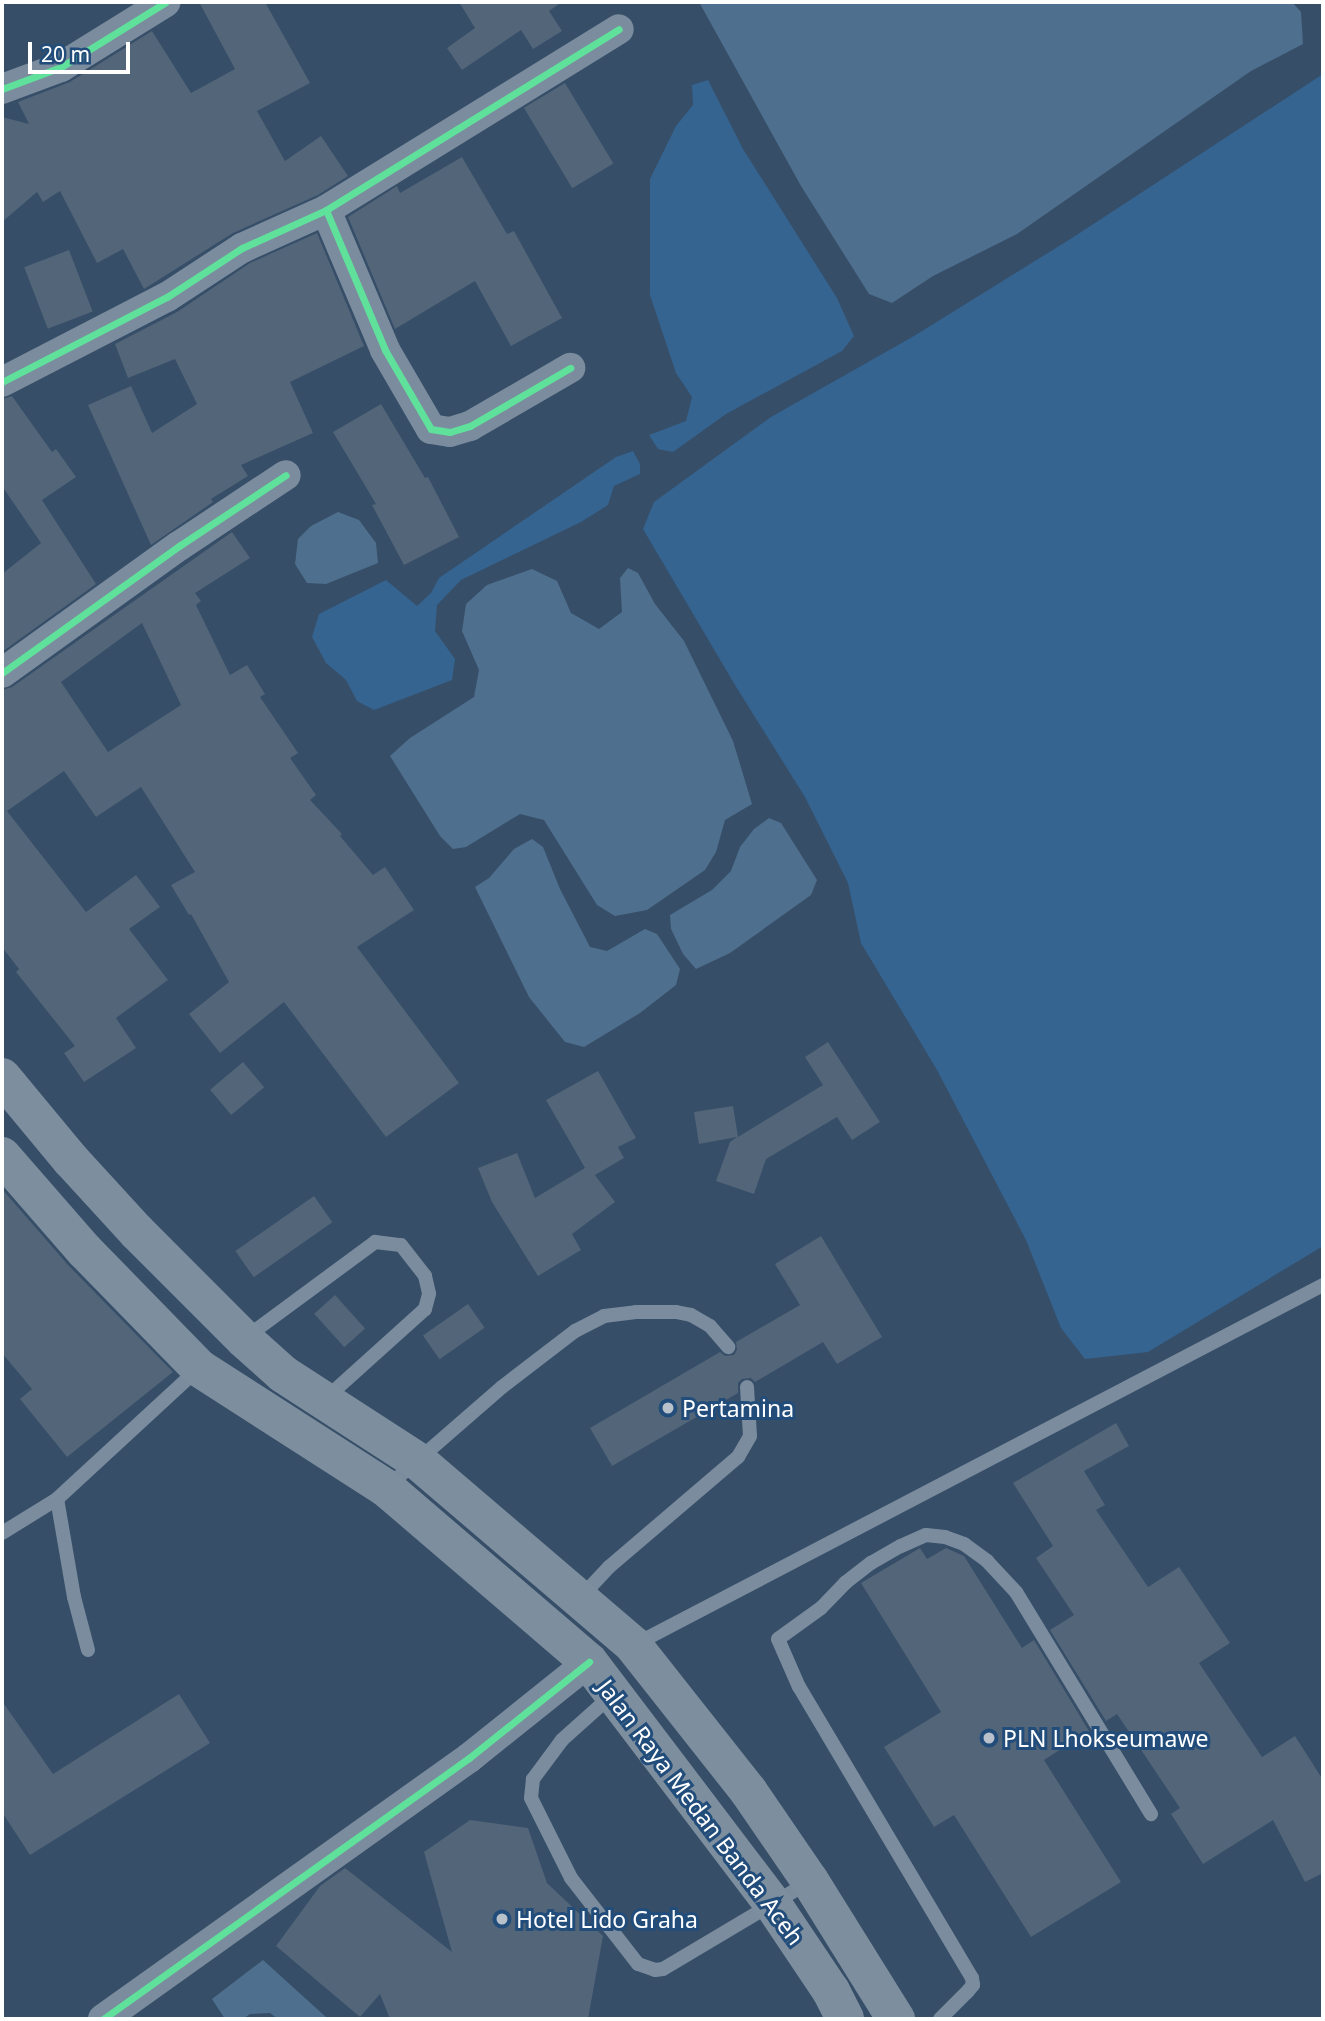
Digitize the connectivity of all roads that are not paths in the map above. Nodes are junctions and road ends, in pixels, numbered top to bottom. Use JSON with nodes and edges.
{"nodes":[{"id":1,"x":166,"y":2,"type":"edge"},
{"id":2,"x":619,"y":29,"type":"dead end"},
{"id":3,"x":2,"y":89,"type":"edge"},
{"id":4,"x":326,"y":210,"type":"junction"},
{"id":5,"x":570,"y":368,"type":"dead end"},
{"id":6,"x":2,"y":382,"type":"edge"},
{"id":7,"x":286,"y":475,"type":"dead end"},
{"id":8,"x":2,"y":673,"type":"edge"},
{"id":9,"x":2,"y":1077,"type":"edge"},
{"id":10,"x":2,"y":1156,"type":"edge"},
{"id":11,"x":1323,"y":1285,"type":"edge"},
{"id":12,"x":244,"y":1339,"type":"junction"},
{"id":13,"x":728,"y":1347,"type":"dead end"},
{"id":14,"x":199,"y":1368,"type":"junction"},
{"id":15,"x":747,"y":1387,"type":"dead end"},
{"id":16,"x":325,"y":1399,"type":"junction"},
{"id":17,"x":419,"y":1462,"type":"junction"},
{"id":18,"x":386,"y":1488,"type":"junction"},
{"id":19,"x":57,"y":1499,"type":"junction"},
{"id":20,"x":2,"y":1533,"type":"edge"},
{"id":21,"x":580,"y":1598,"type":"junction"},
{"id":22,"x":633,"y":1645,"type":"junction"},
{"id":23,"x":88,"y":1650,"type":"dead end"},
{"id":24,"x":589,"y":1662,"type":"junction"},
{"id":25,"x":614,"y":1694,"type":"junction"},
{"id":26,"x":1151,"y":1814,"type":"dead end"},
{"id":27,"x":810,"y":1881,"type":"junction"},
{"id":28,"x":774,"y":1906,"type":"junction"},
{"id":29,"x":103,"y":2019,"type":"edge"},
{"id":30,"x":845,"y":2019,"type":"edge"},
{"id":31,"x":896,"y":2019,"type":"edge"},
{"id":32,"x":940,"y":2019,"type":"edge"}],
"edges":[{"from":1,"to":3,"type":"street"},
{"from":2,"to":4,"type":"street"},
{"from":4,"to":5,"type":"street"},
{"from":4,"to":6,"type":"street"},
{"from":7,"to":8,"type":"street"},
{"from":9,"to":12,"type":"highway","name":"Jalan Raya Medan Banda Aceh"},
{"from":10,"to":14,"type":"highway","name":"Jalan Raya Medan Banda Aceh"},
{"from":11,"to":22,"type":"lane"},
{"from":12,"to":16,"type":"highway","name":"Jalan Raya Medan Banda Aceh"},
{"from":12,"to":16,"type":"lane"},
{"from":13,"to":17,"type":"lane"},
{"from":14,"to":18,"type":"highway","name":"Jalan Raya Medan Banda Aceh"},
{"from":14,"to":19,"type":"lane"},
{"from":15,"to":21,"type":"lane"},
{"from":16,"to":17,"type":"highway","name":"Jalan Raya Medan Banda Aceh"},
{"from":17,"to":18,"type":"lane"},
{"from":17,"to":21,"type":"highway","name":"Jalan Raya Medan Banda Aceh"},
{"from":18,"to":24,"type":"highway","name":"Jalan Raya Medan Banda Aceh"},
{"from":19,"to":20,"type":"lane"},
{"from":19,"to":23,"type":"lane"},
{"from":21,"to":22,"type":"highway","name":"Jalan Raya Medan Banda Aceh"},
{"from":22,"to":27,"type":"highway","name":"Jalan Raya Medan Banda Aceh"},
{"from":24,"to":25,"type":"highway","name":"Jalan Raya Medan Banda Aceh"},
{"from":24,"to":29,"type":"street"},
{"from":25,"to":28,"type":"highway","name":"Jalan Raya Medan Banda Aceh"},
{"from":25,"to":28,"type":"lane"},
{"from":26,"to":32,"type":"lane"},
{"from":27,"to":28,"type":"lane"},
{"from":27,"to":31,"type":"highway","name":"Jalan Raya Medan Banda Aceh"},
{"from":28,"to":30,"type":"highway","name":"Jalan Raya Medan Banda Aceh"}]}
